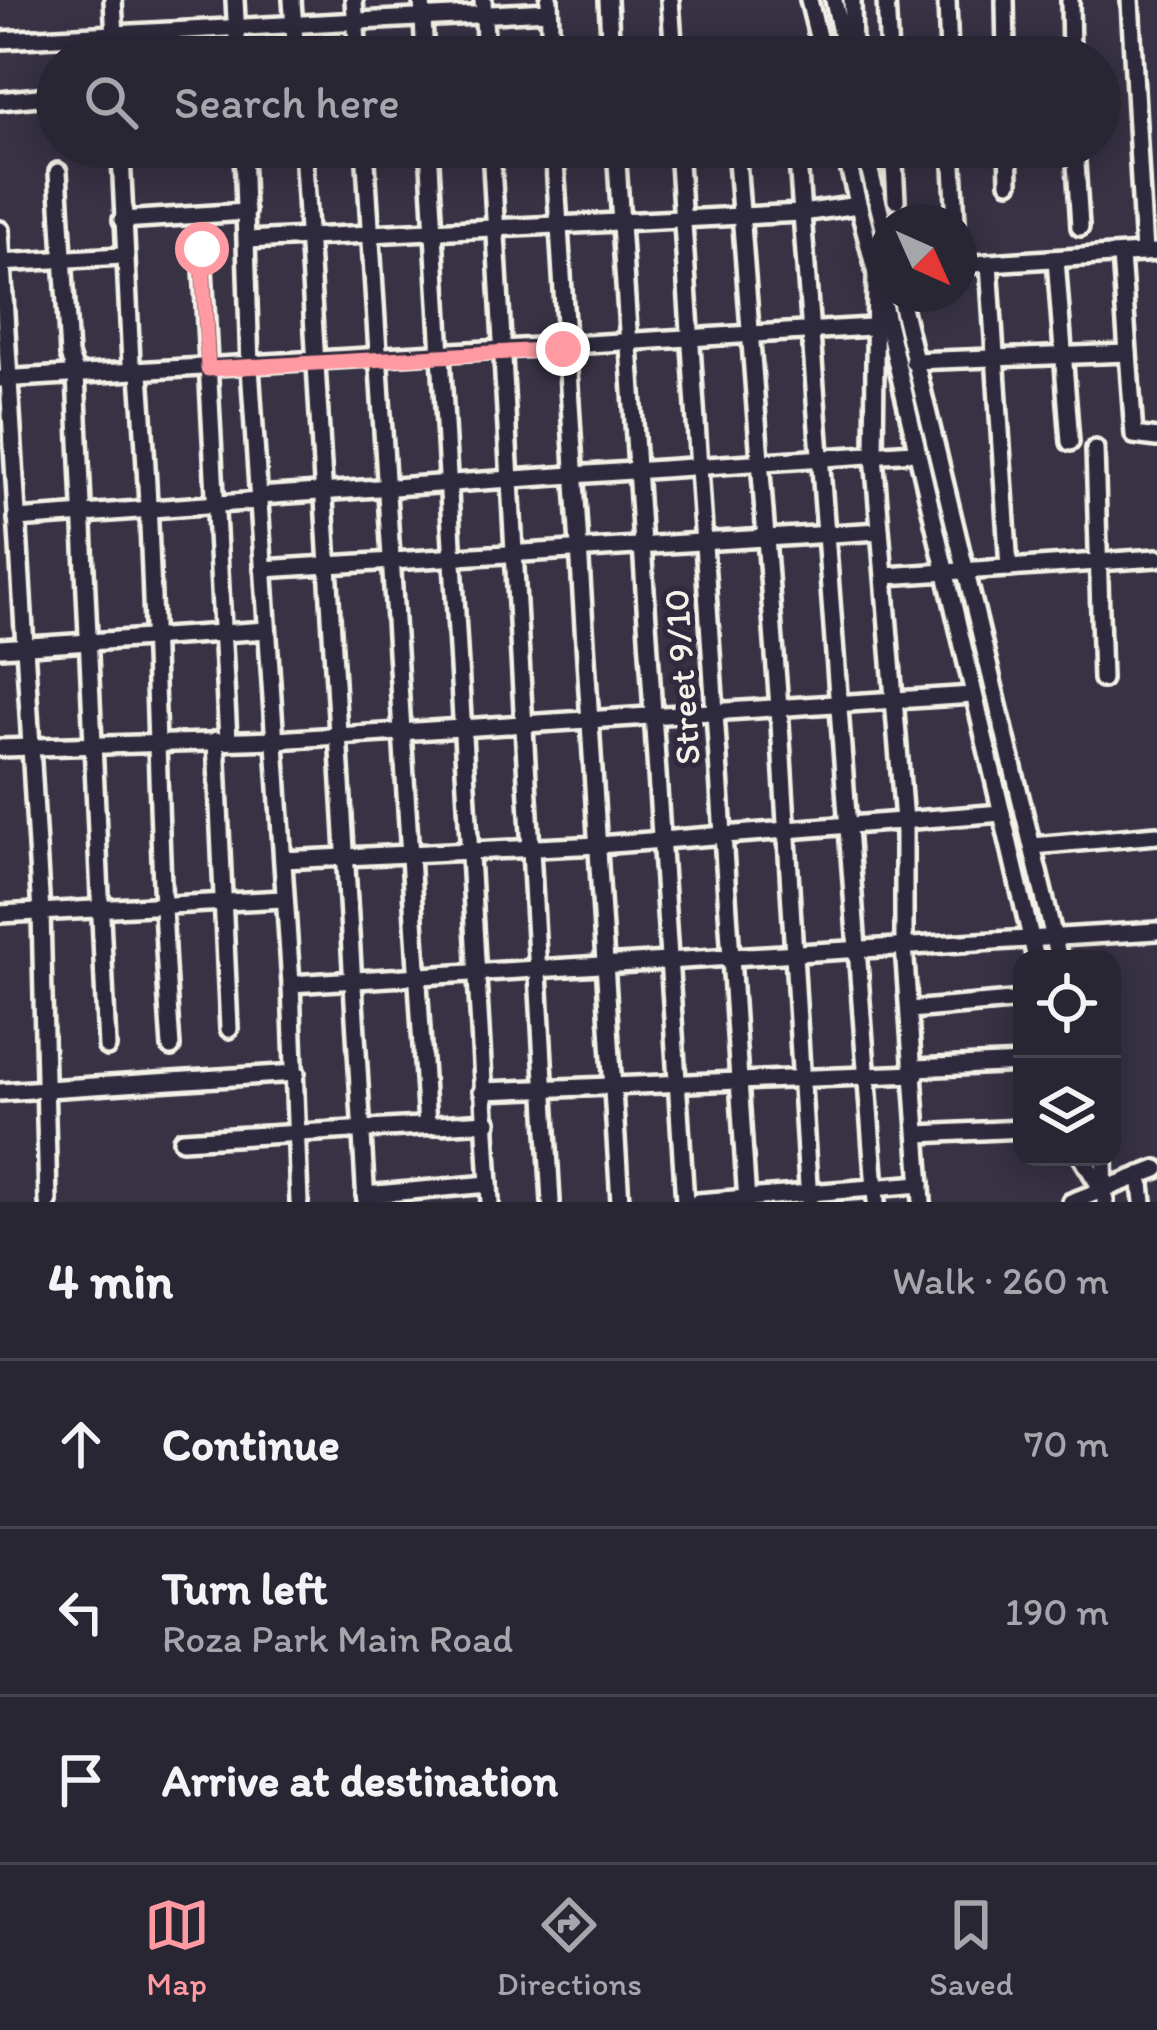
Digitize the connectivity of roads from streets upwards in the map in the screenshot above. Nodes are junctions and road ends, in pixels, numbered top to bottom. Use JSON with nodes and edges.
{"nodes":[{"id":1,"x":113,"y":0,"type":"edge"},
{"id":2,"x":235,"y":0,"type":"edge"},
{"id":3,"x":292,"y":0,"type":"edge"},
{"id":4,"x":354,"y":0,"type":"edge"},
{"id":5,"x":422,"y":0,"type":"edge"},
{"id":6,"x":608,"y":0,"type":"edge"},
{"id":7,"x":670,"y":0,"type":"edge"},
{"id":8,"x":809,"y":0,"type":"edge"},
{"id":9,"x":834,"y":0,"type":"edge"},
{"id":10,"x":852,"y":0,"type":"edge"},
{"id":11,"x":886,"y":0,"type":"edge"},
{"id":12,"x":947,"y":0,"type":"edge"},
{"id":13,"x":1005,"y":0,"type":"edge"},
{"id":14,"x":1070,"y":0,"type":"edge"},
{"id":15,"x":1130,"y":0,"type":"edge"},
{"id":16,"x":549,"y":5,"type":"edge"},
{"id":17,"x":483,"y":8,"type":"edge"},
{"id":18,"x":423,"y":20,"type":"junction"},
{"id":19,"x":355,"y":23,"type":"junction"},
{"id":20,"x":293,"y":26,"type":"junction"},
{"id":21,"x":236,"y":28,"type":"junction"},
{"id":22,"x":116,"y":34,"type":"junction"},
{"id":23,"x":77,"y":36,"type":"edge"},
{"id":24,"x":237,"y":36,"type":"edge"},
{"id":25,"x":294,"y":36,"type":"edge"},
{"id":26,"x":356,"y":36,"type":"edge"},
{"id":27,"x":424,"y":36,"type":"edge"},
{"id":28,"x":550,"y":36,"type":"edge"},
{"id":29,"x":610,"y":36,"type":"edge"},
{"id":30,"x":673,"y":36,"type":"edge"},
{"id":31,"x":818,"y":36,"type":"edge"},
{"id":32,"x":843,"y":36,"type":"edge"},
{"id":33,"x":850,"y":36,"type":"edge"},
{"id":34,"x":888,"y":36,"type":"edge"},
{"id":35,"x":948,"y":36,"type":"edge"},
{"id":36,"x":1006,"y":36,"type":"edge"},
{"id":37,"x":1071,"y":36,"type":"edge"},
{"id":38,"x":36,"y":38,"type":"edge"},
{"id":39,"x":0,"y":40,"type":"edge"},
{"id":40,"x":36,"y":97,"type":"edge"},
{"id":41,"x":0,"y":101,"type":"edge"},
{"id":42,"x":121,"y":168,"type":"edge"},
{"id":43,"x":244,"y":168,"type":"edge"},
{"id":44,"x":305,"y":168,"type":"edge"},
{"id":45,"x":367,"y":168,"type":"edge"},
{"id":46,"x":430,"y":168,"type":"edge"},
{"id":47,"x":492,"y":168,"type":"edge"},
{"id":48,"x":555,"y":168,"type":"edge"},
{"id":49,"x":617,"y":168,"type":"edge"},
{"id":50,"x":679,"y":168,"type":"edge"},
{"id":51,"x":738,"y":168,"type":"edge"},
{"id":52,"x":799,"y":168,"type":"edge"},
{"id":53,"x":849,"y":168,"type":"edge"},
{"id":54,"x":869,"y":168,"type":"edge"},
{"id":55,"x":894,"y":168,"type":"edge"},
{"id":56,"x":953,"y":168,"type":"edge"},
{"id":57,"x":1009,"y":168,"type":"edge"},
{"id":58,"x":1076,"y":168,"type":"edge"},
{"id":59,"x":58,"y":172,"type":"dead end"},
{"id":60,"x":1009,"y":182,"type":"dead end"},
{"id":61,"x":896,"y":200,"type":"dead end"},
{"id":62,"x":878,"y":204,"type":"edge"},
{"id":63,"x":955,"y":204,"type":"edge"},
{"id":64,"x":858,"y":206,"type":"junction"},
{"id":65,"x":246,"y":212,"type":"junction"},
{"id":66,"x":802,"y":213,"type":"junction"},
{"id":67,"x":741,"y":216,"type":"junction"},
{"id":68,"x":680,"y":219,"type":"junction"},
{"id":69,"x":122,"y":220,"type":"junction"},
{"id":70,"x":621,"y":222,"type":"junction"},
{"id":71,"x":556,"y":227,"type":"junction"},
{"id":72,"x":1080,"y":227,"type":"dead end"},
{"id":73,"x":0,"y":230,"type":"edge"},
{"id":74,"x":496,"y":230,"type":"junction"},
{"id":75,"x":373,"y":233,"type":"junction"},
{"id":76,"x":432,"y":233,"type":"junction"},
{"id":77,"x":311,"y":238,"type":"junction"},
{"id":78,"x":869,"y":238,"type":"edge"},
{"id":79,"x":247,"y":240,"type":"junction"},
{"id":80,"x":202,"y":249,"type":"dead end"},
{"id":81,"x":1150,"y":252,"type":"edge"},
{"id":82,"x":122,"y":256,"type":"junction"},
{"id":83,"x":1120,"y":256,"type":"junction"},
{"id":84,"x":62,"y":258,"type":"junction"},
{"id":85,"x":1056,"y":259,"type":"junction"},
{"id":86,"x":1,"y":263,"type":"edge"},
{"id":87,"x":989,"y":263,"type":"junction"},
{"id":88,"x":977,"y":264,"type":"edge"},
{"id":89,"x":874,"y":312,"type":"edge"},
{"id":90,"x":888,"y":312,"type":"edge"},
{"id":91,"x":903,"y":312,"type":"edge"},
{"id":92,"x":872,"y":327,"type":"junction"},
{"id":93,"x":811,"y":332,"type":"junction"},
{"id":94,"x":750,"y":335,"type":"junction"},
{"id":95,"x":688,"y":339,"type":"junction"},
{"id":96,"x":627,"y":345,"type":"junction"},
{"id":97,"x":563,"y":349,"type":"junction"},
{"id":98,"x":503,"y":350,"type":"junction"},
{"id":99,"x":1128,"y":352,"type":"junction"},
{"id":100,"x":442,"y":353,"type":"junction"},
{"id":101,"x":1065,"y":355,"type":"junction"},
{"id":102,"x":381,"y":357,"type":"junction"},
{"id":103,"x":997,"y":358,"type":"junction"},
{"id":104,"x":319,"y":360,"type":"junction"},
{"id":105,"x":913,"y":361,"type":"junction"},
{"id":106,"x":250,"y":368,"type":"junction"},
{"id":107,"x":208,"y":369,"type":"junction"},
{"id":108,"x":140,"y":374,"type":"junction"},
{"id":109,"x":76,"y":375,"type":"junction"},
{"id":110,"x":4,"y":379,"type":"edge"},
{"id":111,"x":1157,"y":441,"type":"edge"},
{"id":112,"x":1070,"y":442,"type":"dead end"},
{"id":113,"x":1095,"y":449,"type":"dead end"},
{"id":114,"x":914,"y":452,"type":"junction"},
{"id":115,"x":874,"y":455,"type":"junction"},
{"id":116,"x":820,"y":460,"type":"junction"},
{"id":117,"x":760,"y":464,"type":"junction"},
{"id":118,"x":697,"y":470,"type":"junction"},
{"id":119,"x":637,"y":474,"type":"junction"},
{"id":120,"x":571,"y":479,"type":"junction"},
{"id":121,"x":511,"y":481,"type":"junction"},
{"id":122,"x":450,"y":484,"type":"junction"},
{"id":123,"x":389,"y":487,"type":"junction"},
{"id":124,"x":326,"y":492,"type":"junction"},
{"id":125,"x":259,"y":498,"type":"junction"},
{"id":126,"x":216,"y":503,"type":"junction"},
{"id":127,"x":150,"y":507,"type":"junction"},
{"id":128,"x":82,"y":516,"type":"junction"},
{"id":129,"x":17,"y":519,"type":"junction"},
{"id":130,"x":880,"y":531,"type":"junction"},
{"id":131,"x":826,"y":534,"type":"junction"},
{"id":132,"x":766,"y":538,"type":"junction"},
{"id":133,"x":701,"y":543,"type":"junction"},
{"id":134,"x":641,"y":547,"type":"junction"},
{"id":135,"x":576,"y":554,"type":"junction"},
{"id":136,"x":514,"y":555,"type":"junction"},
{"id":137,"x":1157,"y":557,"type":"edge"},
{"id":138,"x":453,"y":559,"type":"junction"},
{"id":139,"x":1099,"y":561,"type":"junction"},
{"id":140,"x":393,"y":563,"type":"junction"},
{"id":141,"x":330,"y":566,"type":"junction"},
{"id":142,"x":1009,"y":568,"type":"junction"},
{"id":143,"x":263,"y":569,"type":"junction"},
{"id":144,"x":968,"y":571,"type":"junction"},
{"id":145,"x":944,"y":573,"type":"junction"},
{"id":146,"x":886,"y":576,"type":"junction"},
{"id":147,"x":266,"y":630,"type":"junction"},
{"id":148,"x":224,"y":636,"type":"junction"},
{"id":149,"x":155,"y":638,"type":"junction"},
{"id":150,"x":89,"y":642,"type":"junction"},
{"id":151,"x":26,"y":646,"type":"junction"},
{"id":152,"x":0,"y":648,"type":"edge"},
{"id":153,"x":1102,"y":679,"type":"dead end"},
{"id":154,"x":973,"y":695,"type":"junction"},
{"id":155,"x":893,"y":699,"type":"junction"},
{"id":156,"x":838,"y":704,"type":"junction"},
{"id":157,"x":779,"y":707,"type":"junction"},
{"id":158,"x":714,"y":712,"type":"junction"},
{"id":159,"x":652,"y":715,"type":"junction"},
{"id":160,"x":592,"y":718,"type":"junction"},
{"id":161,"x":524,"y":722,"type":"junction"},
{"id":162,"x":462,"y":725,"type":"junction"},
{"id":163,"x":403,"y":728,"type":"junction"},
{"id":164,"x":338,"y":735,"type":"junction"},
{"id":165,"x":222,"y":740,"type":"junction"},
{"id":166,"x":276,"y":740,"type":"junction"},
{"id":167,"x":156,"y":743,"type":"junction"},
{"id":168,"x":93,"y":744,"type":"junction"},
{"id":169,"x":31,"y":747,"type":"junction"},
{"id":170,"x":0,"y":748,"type":"edge"},
{"id":171,"x":1002,"y":813,"type":"junction"},
{"id":172,"x":904,"y":821,"type":"junction"},
{"id":173,"x":848,"y":827,"type":"junction"},
{"id":174,"x":787,"y":832,"type":"junction"},
{"id":175,"x":724,"y":835,"type":"junction"},
{"id":176,"x":1157,"y":835,"type":"edge"},
{"id":177,"x":662,"y":840,"type":"junction"},
{"id":178,"x":599,"y":845,"type":"junction"},
{"id":179,"x":1033,"y":846,"type":"junction"},
{"id":180,"x":531,"y":849,"type":"junction"},
{"id":181,"x":469,"y":852,"type":"junction"},
{"id":182,"x":411,"y":855,"type":"junction"},
{"id":183,"x":344,"y":857,"type":"junction"},
{"id":184,"x":283,"y":860,"type":"junction"},
{"id":185,"x":283,"y":899,"type":"junction"},
{"id":186,"x":226,"y":905,"type":"junction"},
{"id":187,"x":161,"y":908,"type":"junction"},
{"id":188,"x":101,"y":912,"type":"junction"},
{"id":189,"x":41,"y":913,"type":"junction"},
{"id":190,"x":0,"y":914,"type":"edge"},
{"id":191,"x":1157,"y":931,"type":"edge"},
{"id":192,"x":1052,"y":935,"type":"junction"},
{"id":193,"x":1032,"y":936,"type":"junction"},
{"id":194,"x":857,"y":946,"type":"junction"},
{"id":195,"x":904,"y":946,"type":"junction"},
{"id":196,"x":794,"y":950,"type":"junction"},
{"id":197,"x":1034,"y":950,"type":"edge"},
{"id":198,"x":1056,"y":950,"type":"edge"},
{"id":199,"x":730,"y":955,"type":"junction"},
{"id":200,"x":667,"y":959,"type":"junction"},
{"id":201,"x":606,"y":963,"type":"junction"},
{"id":202,"x":537,"y":967,"type":"junction"},
{"id":203,"x":476,"y":971,"type":"junction"},
{"id":204,"x":418,"y":975,"type":"junction"},
{"id":205,"x":351,"y":980,"type":"junction"},
{"id":206,"x":291,"y":984,"type":"junction"},
{"id":207,"x":1013,"y":1001,"type":"edge"},
{"id":208,"x":910,"y":1010,"type":"junction"},
{"id":209,"x":229,"y":1029,"type":"dead end"},
{"id":210,"x":170,"y":1047,"type":"dead end"},
{"id":211,"x":107,"y":1048,"type":"dead end"},
{"id":212,"x":1013,"y":1064,"type":"edge"},
{"id":213,"x":916,"y":1071,"type":"junction"},
{"id":214,"x":296,"y":1073,"type":"junction"},
{"id":215,"x":866,"y":1076,"type":"junction"},
{"id":216,"x":802,"y":1078,"type":"junction"},
{"id":217,"x":739,"y":1081,"type":"junction"},
{"id":218,"x":675,"y":1084,"type":"junction"},
{"id":219,"x":613,"y":1086,"type":"junction"},
{"id":220,"x":45,"y":1088,"type":"junction"},
{"id":221,"x":544,"y":1089,"type":"junction"},
{"id":222,"x":482,"y":1091,"type":"junction"},
{"id":223,"x":0,"y":1092,"type":"edge"},
{"id":224,"x":488,"y":1122,"type":"junction"},
{"id":225,"x":427,"y":1125,"type":"junction"},
{"id":226,"x":1013,"y":1129,"type":"edge"},
{"id":227,"x":298,"y":1133,"type":"junction"},
{"id":228,"x":360,"y":1133,"type":"junction"},
{"id":229,"x":919,"y":1134,"type":"junction"},
{"id":230,"x":182,"y":1140,"type":"dead end"},
{"id":231,"x":1087,"y":1166,"type":"edge"},
{"id":232,"x":1105,"y":1166,"type":"edge"},
{"id":233,"x":1157,"y":1168,"type":"edge"},
{"id":234,"x":1140,"y":1175,"type":"junction"},
{"id":235,"x":489,"y":1184,"type":"junction"},
{"id":236,"x":921,"y":1193,"type":"edge"},
{"id":237,"x":875,"y":1195,"type":"edge"},
{"id":238,"x":1104,"y":1196,"type":"edge"},
{"id":239,"x":808,"y":1197,"type":"edge"},
{"id":240,"x":365,"y":1199,"type":"edge"},
{"id":241,"x":747,"y":1199,"type":"edge"},
{"id":242,"x":48,"y":1202,"type":"edge"},
{"id":243,"x":299,"y":1202,"type":"edge"},
{"id":244,"x":490,"y":1202,"type":"edge"},
{"id":245,"x":550,"y":1202,"type":"edge"},
{"id":246,"x":620,"y":1202,"type":"edge"},
{"id":247,"x":685,"y":1202,"type":"edge"},
{"id":248,"x":698,"y":1202,"type":"edge"},
{"id":249,"x":1071,"y":1202,"type":"edge"},
{"id":250,"x":1143,"y":1202,"type":"edge"}],
"edges":[{"from":1,"to":22,"type":"street"},
{"from":2,"to":21,"type":"street"},
{"from":3,"to":20,"type":"street"},
{"from":4,"to":19,"type":"street"},
{"from":5,"to":18,"type":"street"},
{"from":6,"to":29,"type":"street"},
{"from":7,"to":30,"type":"street"},
{"from":8,"to":31,"type":"street"},
{"from":9,"to":32,"type":"street"},
{"from":10,"to":33,"type":"street"},
{"from":11,"to":34,"type":"street"},
{"from":12,"to":35,"type":"street"},
{"from":13,"to":36,"type":"street"},
{"from":14,"to":37,"type":"street"},
{"from":15,"to":81,"type":"street"},
{"from":16,"to":17,"type":"street"},
{"from":16,"to":28,"type":"street"},
{"from":17,"to":18,"type":"street"},
{"from":18,"to":19,"type":"street"},
{"from":18,"to":27,"type":"street"},
{"from":19,"to":20,"type":"street"},
{"from":19,"to":26,"type":"street"},
{"from":20,"to":21,"type":"street"},
{"from":20,"to":25,"type":"street"},
{"from":21,"to":22,"type":"street"},
{"from":21,"to":24,"type":"street"},
{"from":22,"to":23,"type":"street"},
{"from":38,"to":39,"type":"street"},
{"from":40,"to":41,"type":"street"},
{"from":42,"to":69,"type":"street"},
{"from":43,"to":65,"type":"street"},
{"from":44,"to":77,"type":"street"},
{"from":45,"to":75,"type":"street"},
{"from":46,"to":76,"type":"street"},
{"from":47,"to":74,"type":"street"},
{"from":48,"to":71,"type":"street"},
{"from":49,"to":70,"type":"street"},
{"from":50,"to":68,"type":"street","name":"Street 9/10"},
{"from":51,"to":67,"type":"street"},
{"from":52,"to":66,"type":"street"},
{"from":53,"to":64,"type":"street"},
{"from":54,"to":62,"type":"street"},
{"from":55,"to":61,"type":"street"},
{"from":56,"to":63,"type":"street"},
{"from":57,"to":60,"type":"street"},
{"from":58,"to":72,"type":"street"},
{"from":59,"to":84,"type":"street"},
{"from":64,"to":66,"type":"street"},
{"from":64,"to":78,"type":"street"},
{"from":65,"to":69,"type":"street"},
{"from":65,"to":79,"type":"street"},
{"from":66,"to":67,"type":"street"},
{"from":66,"to":93,"type":"street"},
{"from":67,"to":68,"type":"street"},
{"from":67,"to":94,"type":"street"},
{"from":68,"to":70,"type":"street"},
{"from":68,"to":95,"type":"street","name":"Street 9/10"},
{"from":69,"to":82,"type":"street"},
{"from":70,"to":71,"type":"street"},
{"from":70,"to":96,"type":"street"},
{"from":71,"to":74,"type":"street"},
{"from":71,"to":97,"type":"street"},
{"from":73,"to":86,"type":"street"},
{"from":74,"to":76,"type":"street"},
{"from":74,"to":98,"type":"street"},
{"from":75,"to":76,"type":"street"},
{"from":75,"to":77,"type":"street"},
{"from":75,"to":102,"type":"street"},
{"from":76,"to":100,"type":"street"},
{"from":77,"to":79,"type":"street"},
{"from":77,"to":104,"type":"street"},
{"from":79,"to":106,"type":"street"},
{"from":80,"to":107,"type":"street"},
{"from":81,"to":83,"type":"street"},
{"from":82,"to":84,"type":"street"},
{"from":82,"to":108,"type":"street"},
{"from":83,"to":85,"type":"street"},
{"from":83,"to":99,"type":"street"},
{"from":84,"to":86,"type":"street"},
{"from":84,"to":109,"type":"street"},
{"from":85,"to":87,"type":"street"},
{"from":85,"to":101,"type":"street"},
{"from":86,"to":110,"type":"street"},
{"from":87,"to":88,"type":"street"},
{"from":87,"to":103,"type":"street"},
{"from":89,"to":92,"type":"street"},
{"from":90,"to":114,"type":"street"},
{"from":91,"to":105,"type":"street"},
{"from":92,"to":93,"type":"street"},
{"from":92,"to":115,"type":"street"},
{"from":93,"to":94,"type":"street"},
{"from":93,"to":116,"type":"street"},
{"from":94,"to":95,"type":"street"},
{"from":94,"to":117,"type":"street"},
{"from":95,"to":96,"type":"street"},
{"from":95,"to":118,"type":"street","name":"Street 9/10"},
{"from":96,"to":97,"type":"street"},
{"from":96,"to":119,"type":"street"},
{"from":97,"to":98,"type":"street"},
{"from":97,"to":120,"type":"street"},
{"from":98,"to":100,"type":"street"},
{"from":98,"to":121,"type":"street"},
{"from":99,"to":101,"type":"street"},
{"from":99,"to":111,"type":"street"},
{"from":100,"to":102,"type":"street"},
{"from":100,"to":122,"type":"street"},
{"from":101,"to":103,"type":"street"},
{"from":101,"to":112,"type":"street"},
{"from":102,"to":104,"type":"street"},
{"from":102,"to":123,"type":"street"},
{"from":103,"to":105,"type":"street"},
{"from":103,"to":142,"type":"street"},
{"from":104,"to":106,"type":"street"},
{"from":104,"to":124,"type":"street"},
{"from":105,"to":144,"type":"street"},
{"from":106,"to":107,"type":"street"},
{"from":106,"to":125,"type":"street"},
{"from":107,"to":108,"type":"street"},
{"from":107,"to":126,"type":"street"},
{"from":108,"to":109,"type":"street"},
{"from":108,"to":127,"type":"street"},
{"from":109,"to":110,"type":"street"},
{"from":109,"to":128,"type":"street"},
{"from":110,"to":129,"type":"street"},
{"from":113,"to":139,"type":"street"},
{"from":114,"to":115,"type":"street"},
{"from":114,"to":145,"type":"street"},
{"from":115,"to":116,"type":"street"},
{"from":115,"to":130,"type":"street"},
{"from":116,"to":117,"type":"street"},
{"from":116,"to":131,"type":"street"},
{"from":117,"to":118,"type":"street"},
{"from":117,"to":132,"type":"street"},
{"from":118,"to":119,"type":"street"},
{"from":118,"to":133,"type":"street","name":"Street 9/10"},
{"from":119,"to":120,"type":"street"},
{"from":119,"to":134,"type":"street"},
{"from":120,"to":121,"type":"street"},
{"from":120,"to":135,"type":"street"},
{"from":121,"to":122,"type":"street"},
{"from":121,"to":136,"type":"street"},
{"from":122,"to":123,"type":"street"},
{"from":122,"to":138,"type":"street"},
{"from":123,"to":124,"type":"street"},
{"from":123,"to":140,"type":"street"},
{"from":124,"to":125,"type":"street"},
{"from":124,"to":141,"type":"street"},
{"from":125,"to":126,"type":"street"},
{"from":125,"to":143,"type":"street"},
{"from":126,"to":127,"type":"street"},
{"from":126,"to":148,"type":"street"},
{"from":127,"to":128,"type":"street"},
{"from":127,"to":149,"type":"street"},
{"from":128,"to":129,"type":"street"},
{"from":128,"to":150,"type":"street"},
{"from":129,"to":151,"type":"street"},
{"from":130,"to":131,"type":"street"},
{"from":130,"to":146,"type":"street"},
{"from":131,"to":132,"type":"street"},
{"from":131,"to":156,"type":"street"},
{"from":132,"to":133,"type":"street"},
{"from":132,"to":157,"type":"street"},
{"from":133,"to":134,"type":"street"},
{"from":133,"to":158,"type":"street","name":"Street 9/10"},
{"from":134,"to":135,"type":"street"},
{"from":134,"to":159,"type":"street"},
{"from":135,"to":136,"type":"street"},
{"from":135,"to":160,"type":"street"},
{"from":136,"to":138,"type":"street"},
{"from":136,"to":161,"type":"street"},
{"from":137,"to":139,"type":"street"},
{"from":138,"to":140,"type":"street"},
{"from":138,"to":162,"type":"street"},
{"from":139,"to":142,"type":"street"},
{"from":139,"to":153,"type":"street"},
{"from":140,"to":141,"type":"street"},
{"from":140,"to":163,"type":"street"},
{"from":141,"to":143,"type":"street"},
{"from":141,"to":164,"type":"street"},
{"from":142,"to":144,"type":"street"},
{"from":143,"to":147,"type":"street"},
{"from":144,"to":145,"type":"street"},
{"from":144,"to":179,"type":"street"},
{"from":145,"to":146,"type":"street"},
{"from":145,"to":154,"type":"street"},
{"from":146,"to":155,"type":"street"},
{"from":147,"to":148,"type":"street"},
{"from":147,"to":166,"type":"street"},
{"from":148,"to":149,"type":"street"},
{"from":148,"to":165,"type":"street"},
{"from":149,"to":150,"type":"street"},
{"from":149,"to":167,"type":"street"},
{"from":150,"to":151,"type":"street"},
{"from":150,"to":168,"type":"street"},
{"from":151,"to":152,"type":"street"},
{"from":151,"to":169,"type":"street"},
{"from":154,"to":155,"type":"street"},
{"from":154,"to":171,"type":"street"},
{"from":155,"to":156,"type":"street"},
{"from":155,"to":172,"type":"street"},
{"from":156,"to":157,"type":"street"},
{"from":156,"to":173,"type":"street"},
{"from":157,"to":158,"type":"street"},
{"from":157,"to":174,"type":"street"},
{"from":158,"to":159,"type":"street"},
{"from":158,"to":175,"type":"street","name":"Street 9/10"},
{"from":159,"to":160,"type":"street"},
{"from":159,"to":177,"type":"street"},
{"from":160,"to":161,"type":"street"},
{"from":160,"to":178,"type":"street"},
{"from":161,"to":162,"type":"street"},
{"from":161,"to":180,"type":"street"},
{"from":162,"to":163,"type":"street"},
{"from":162,"to":181,"type":"street"},
{"from":163,"to":164,"type":"street"},
{"from":163,"to":182,"type":"street"},
{"from":164,"to":166,"type":"street"},
{"from":164,"to":183,"type":"street"},
{"from":165,"to":166,"type":"street"},
{"from":165,"to":167,"type":"street"},
{"from":165,"to":186,"type":"street"},
{"from":166,"to":184,"type":"street"},
{"from":167,"to":168,"type":"street"},
{"from":167,"to":187,"type":"street"},
{"from":168,"to":169,"type":"street"},
{"from":168,"to":188,"type":"street"},
{"from":169,"to":170,"type":"street"},
{"from":169,"to":189,"type":"street"},
{"from":171,"to":172,"type":"street"},
{"from":171,"to":193,"type":"street"},
{"from":172,"to":173,"type":"street"},
{"from":172,"to":195,"type":"street"},
{"from":173,"to":174,"type":"street"},
{"from":173,"to":194,"type":"street"},
{"from":174,"to":175,"type":"street"},
{"from":174,"to":196,"type":"street"},
{"from":175,"to":177,"type":"street"},
{"from":175,"to":199,"type":"street","name":"Street 9/10"},
{"from":176,"to":179,"type":"street"},
{"from":177,"to":178,"type":"street"},
{"from":177,"to":200,"type":"street"},
{"from":178,"to":180,"type":"street"},
{"from":178,"to":201,"type":"street"},
{"from":179,"to":192,"type":"street"},
{"from":180,"to":181,"type":"street"},
{"from":180,"to":202,"type":"street"},
{"from":181,"to":182,"type":"street"},
{"from":181,"to":203,"type":"street"},
{"from":182,"to":183,"type":"street"},
{"from":182,"to":204,"type":"street"},
{"from":183,"to":184,"type":"street"},
{"from":183,"to":205,"type":"street"},
{"from":184,"to":185,"type":"street"},
{"from":185,"to":186,"type":"street"},
{"from":185,"to":206,"type":"street"},
{"from":186,"to":187,"type":"street"},
{"from":186,"to":209,"type":"street"},
{"from":187,"to":188,"type":"street"},
{"from":187,"to":210,"type":"street"},
{"from":188,"to":189,"type":"street"},
{"from":188,"to":211,"type":"street"},
{"from":189,"to":190,"type":"street"},
{"from":189,"to":220,"type":"street"},
{"from":191,"to":192,"type":"street"},
{"from":192,"to":193,"type":"street"},
{"from":192,"to":198,"type":"street"},
{"from":193,"to":195,"type":"street"},
{"from":193,"to":197,"type":"street"},
{"from":194,"to":195,"type":"street"},
{"from":194,"to":196,"type":"street"},
{"from":194,"to":215,"type":"street"},
{"from":195,"to":208,"type":"street"},
{"from":196,"to":199,"type":"street"},
{"from":196,"to":216,"type":"street"},
{"from":199,"to":200,"type":"street"},
{"from":199,"to":217,"type":"street","name":"Street 9/10"},
{"from":200,"to":201,"type":"street"},
{"from":200,"to":218,"type":"street"},
{"from":201,"to":202,"type":"street"},
{"from":201,"to":219,"type":"street"},
{"from":202,"to":203,"type":"street"},
{"from":202,"to":221,"type":"street"},
{"from":203,"to":204,"type":"street"},
{"from":203,"to":222,"type":"street"},
{"from":204,"to":205,"type":"street"},
{"from":204,"to":225,"type":"street"},
{"from":205,"to":206,"type":"street"},
{"from":205,"to":228,"type":"street"},
{"from":206,"to":214,"type":"street"},
{"from":207,"to":208,"type":"street"},
{"from":208,"to":213,"type":"street"},
{"from":212,"to":213,"type":"street"},
{"from":213,"to":215,"type":"street"},
{"from":213,"to":229,"type":"street"},
{"from":214,"to":220,"type":"street"},
{"from":214,"to":227,"type":"street"},
{"from":215,"to":216,"type":"street"},
{"from":215,"to":237,"type":"street"},
{"from":216,"to":217,"type":"street"},
{"from":216,"to":239,"type":"street"},
{"from":217,"to":218,"type":"street"},
{"from":217,"to":241,"type":"street","name":"Street 9/10"},
{"from":218,"to":219,"type":"street"},
{"from":218,"to":247,"type":"street"},
{"from":219,"to":221,"type":"street"},
{"from":219,"to":246,"type":"street"},
{"from":220,"to":223,"type":"street"},
{"from":220,"to":242,"type":"street"},
{"from":221,"to":222,"type":"street"},
{"from":221,"to":245,"type":"street"},
{"from":222,"to":224,"type":"street"},
{"from":224,"to":225,"type":"street"},
{"from":224,"to":235,"type":"street"},
{"from":225,"to":228,"type":"street"},
{"from":226,"to":229,"type":"street"},
{"from":227,"to":228,"type":"street"},
{"from":227,"to":230,"type":"street"},
{"from":227,"to":243,"type":"street"},
{"from":228,"to":240,"type":"street"},
{"from":229,"to":236,"type":"street"},
{"from":231,"to":238,"type":"street"},
{"from":232,"to":238,"type":"street"},
{"from":233,"to":234,"type":"street"},
{"from":234,"to":238,"type":"street"},
{"from":234,"to":250,"type":"street"},
{"from":235,"to":240,"type":"street"},
{"from":235,"to":244,"type":"street"},
{"from":236,"to":237,"type":"street"},
{"from":237,"to":239,"type":"street"},
{"from":238,"to":249,"type":"street"},
{"from":239,"to":241,"type":"street"},
{"from":241,"to":248,"type":"street"}]}
